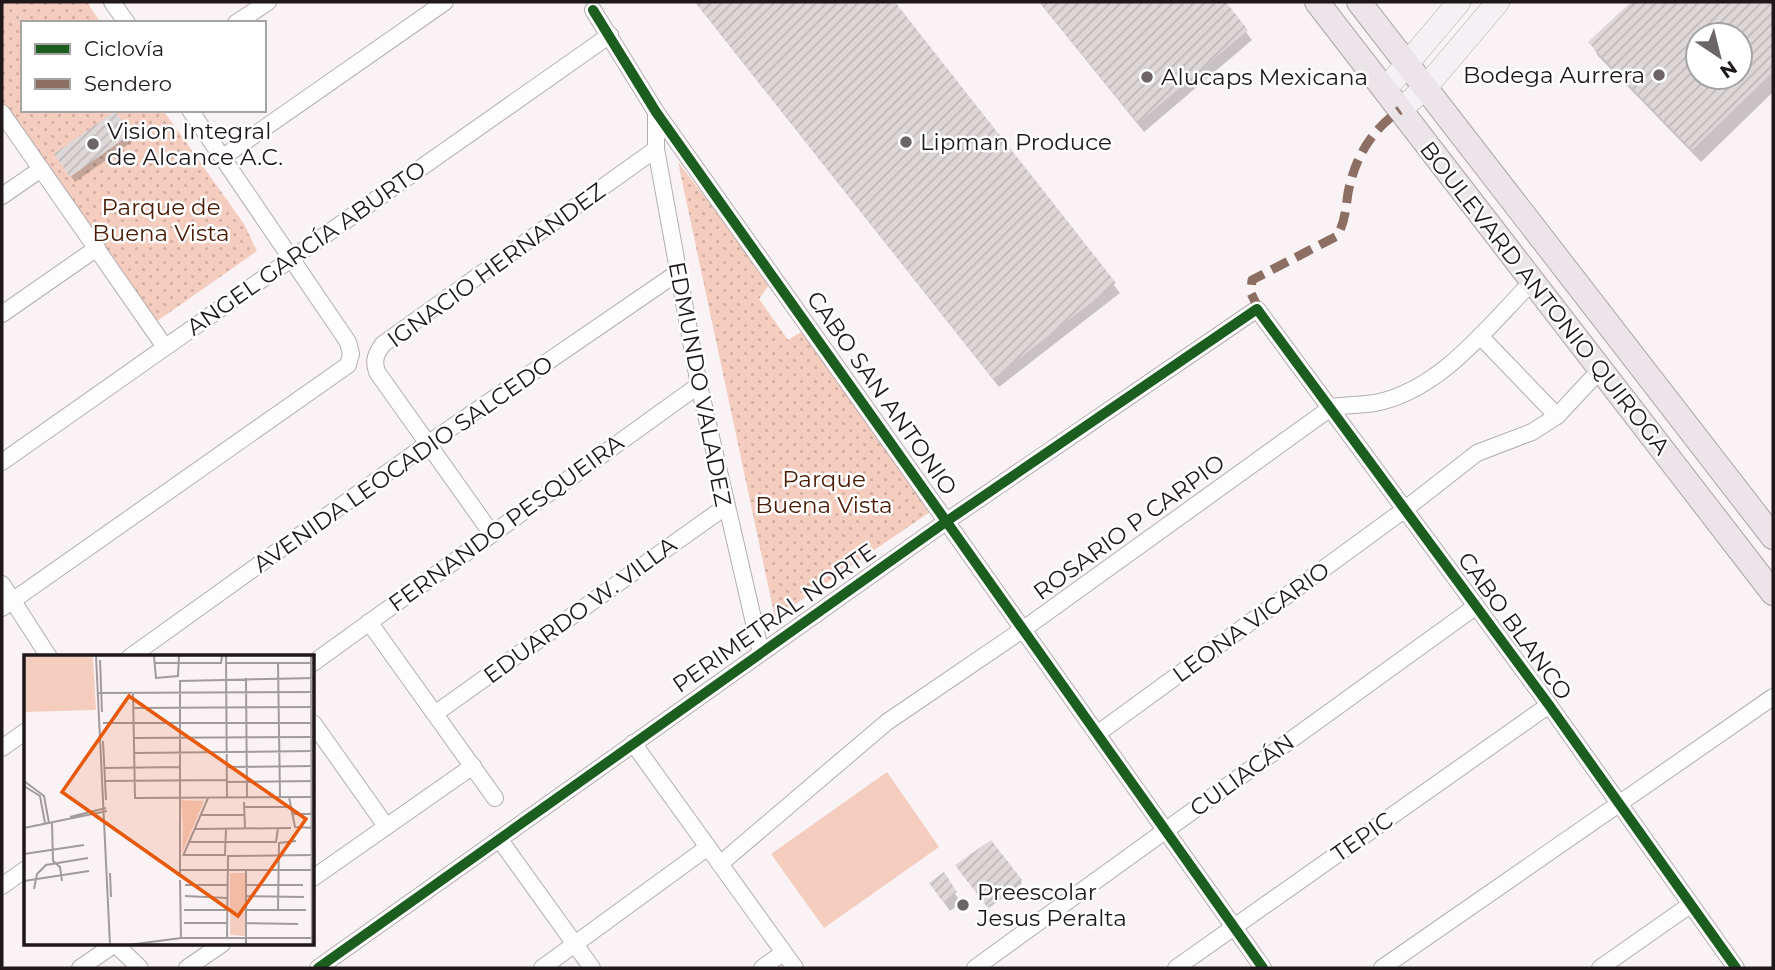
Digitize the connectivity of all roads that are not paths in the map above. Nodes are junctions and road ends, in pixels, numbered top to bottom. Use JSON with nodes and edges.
{"nodes":[{"id":1,"x":112,"y":2,"type":"edge"},
{"id":2,"x":268,"y":2,"type":"edge"},
{"id":3,"x":445,"y":2,"type":"edge"},
{"id":4,"x":1317,"y":2,"type":"edge"},
{"id":5,"x":1359,"y":2,"type":"edge"},
{"id":6,"x":1459,"y":2,"type":"edge"},
{"id":7,"x":1498,"y":2,"type":"edge"},
{"id":8,"x":593,"y":10,"type":"dead end"},
{"id":9,"x":126,"y":21,"type":"edge"},
{"id":10,"x":239,"y":21,"type":"edge"},
{"id":11,"x":610,"y":35,"type":"junction"},
{"id":12,"x":1408,"y":65,"type":"junction"},
{"id":13,"x":1426,"y":87,"type":"junction"},
{"id":14,"x":1393,"y":100,"type":"junction"},
{"id":15,"x":191,"y":112,"type":"edge"},
{"id":16,"x":656,"y":112,"type":"junction"},
{"id":17,"x":2,"y":113,"type":"edge"},
{"id":18,"x":656,"y":149,"type":"junction"},
{"id":19,"x":223,"y":157,"type":"junction"},
{"id":20,"x":41,"y":169,"type":"junction"},
{"id":21,"x":2,"y":195,"type":"edge"},
{"id":22,"x":97,"y":248,"type":"junction"},
{"id":23,"x":292,"y":258,"type":"junction"},
{"id":24,"x":677,"y":273,"type":"junction"},
{"id":25,"x":1531,"y":283,"type":"junction"},
{"id":26,"x":1259,"y":310,"type":"joint"},
{"id":27,"x":2,"y":314,"type":"edge"},
{"id":28,"x":1480,"y":336,"type":"junction"},
{"id":29,"x":166,"y":347,"type":"junction"},
{"id":30,"x":1600,"y":370,"type":"junction"},
{"id":31,"x":699,"y":385,"type":"junction"},
{"id":32,"x":1332,"y":407,"type":"junction"},
{"id":33,"x":1557,"y":416,"type":"junction"},
{"id":34,"x":426,"y":445,"type":"junction"},
{"id":35,"x":2,"y":462,"type":"edge"},
{"id":36,"x":725,"y":507,"type":"junction"},
{"id":37,"x":1404,"y":510,"type":"junction"},
{"id":38,"x":947,"y":521,"type":"junction"},
{"id":39,"x":492,"y":534,"type":"junction"},
{"id":40,"x":1773,"y":537,"type":"edge"},
{"id":41,"x":2,"y":584,"type":"edge"},
{"id":42,"x":1773,"y":593,"type":"edge"},
{"id":43,"x":7,"y":604,"type":"edge"},
{"id":44,"x":1475,"y":607,"type":"junction"},
{"id":45,"x":369,"y":622,"type":"junction"},
{"id":46,"x":1025,"y":628,"type":"junction"},
{"id":47,"x":761,"y":653,"type":"junction"},
{"id":48,"x":47,"y":655,"type":"edge"},
{"id":49,"x":133,"y":655,"type":"edge"},
{"id":50,"x":315,"y":662,"type":"edge"},
{"id":51,"x":1773,"y":697,"type":"edge"},
{"id":52,"x":1549,"y":705,"type":"junction"},
{"id":53,"x":436,"y":713,"type":"junction"},
{"id":54,"x":315,"y":726,"type":"edge"},
{"id":55,"x":24,"y":732,"type":"edge"},
{"id":56,"x":1097,"y":733,"type":"junction"},
{"id":57,"x":633,"y":743,"type":"junction"},
{"id":58,"x":2,"y":748,"type":"edge"},
{"id":59,"x":473,"y":766,"type":"junction"},
{"id":60,"x":495,"y":798,"type":"dead end"},
{"id":61,"x":1616,"y":804,"type":"junction"},
{"id":62,"x":386,"y":826,"type":"junction"},
{"id":63,"x":1164,"y":831,"type":"junction"},
{"id":64,"x":500,"y":840,"type":"junction"},
{"id":65,"x":708,"y":847,"type":"junction"},
{"id":66,"x":720,"y":864,"type":"junction"},
{"id":67,"x":24,"y":871,"type":"edge"},
{"id":68,"x":315,"y":877,"type":"edge"},
{"id":69,"x":2,"y":886,"type":"edge"},
{"id":70,"x":1690,"y":905,"type":"junction"},
{"id":71,"x":1233,"y":928,"type":"junction"},
{"id":72,"x":574,"y":945,"type":"junction"},
{"id":73,"x":112,"y":946,"type":"edge"},
{"id":74,"x":117,"y":946,"type":"edge"},
{"id":75,"x":215,"y":946,"type":"edge"},
{"id":76,"x":783,"y":953,"type":"junction"},
{"id":77,"x":80,"y":968,"type":"edge"},
{"id":78,"x":140,"y":968,"type":"edge"},
{"id":79,"x":187,"y":968,"type":"edge"},
{"id":80,"x":318,"y":968,"type":"edge"},
{"id":81,"x":542,"y":968,"type":"edge"},
{"id":82,"x":592,"y":968,"type":"edge"},
{"id":83,"x":762,"y":968,"type":"edge"},
{"id":84,"x":795,"y":968,"type":"edge"},
{"id":85,"x":975,"y":968,"type":"edge"},
{"id":86,"x":1176,"y":968,"type":"edge"},
{"id":87,"x":1263,"y":968,"type":"edge"},
{"id":88,"x":1382,"y":968,"type":"edge"},
{"id":89,"x":1600,"y":968,"type":"edge"},
{"id":90,"x":1735,"y":968,"type":"edge"}],
"edges":[{"from":1,"to":9,"type":"street"},
{"from":2,"to":10,"type":"street"},
{"from":3,"to":19,"type":"street"},
{"from":4,"to":14,"type":"main road","name":"BOULEVARD ANTONIO QUIROGA"},
{"from":5,"to":12,"type":"main road","name":"BOULEVARD ANTONIO QUIROGA"},
{"from":6,"to":12,"type":"street"},
{"from":7,"to":13,"type":"street"},
{"from":8,"to":11,"type":"street","name":"CABO SAN ANTONIO"},
{"from":11,"to":16,"type":"street","name":"CABO SAN ANTONIO"},
{"from":11,"to":23,"type":"street","name":"ANGEL GARCÍA ABURTO"},
{"from":12,"to":13,"type":"main road","name":"BOULEVARD ANTONIO QUIROGA"},
{"from":12,"to":14,"type":"street"},
{"from":13,"to":14,"type":"street"},
{"from":13,"to":40,"type":"main road","name":"BOULEVARD ANTONIO QUIROGA"},
{"from":14,"to":25,"type":"main road","name":"BOULEVARD ANTONIO QUIROGA"},
{"from":15,"to":19,"type":"street"},
{"from":16,"to":18,"type":"street","name":"EDMUNDO VALADEZ"},
{"from":16,"to":38,"type":"street","name":"CABO SAN ANTONIO"},
{"from":17,"to":20,"type":"street"},
{"from":18,"to":24,"type":"street","name":"EDMUNDO VALADEZ"},
{"from":18,"to":34,"type":"street","name":"IGNACIO HERNANDEZ"},
{"from":19,"to":23,"type":"street"},
{"from":20,"to":21,"type":"street"},
{"from":20,"to":22,"type":"street"},
{"from":22,"to":27,"type":"street"},
{"from":22,"to":29,"type":"street"},
{"from":23,"to":29,"type":"street","name":"ANGEL GARCÍA ABURTO"},
{"from":23,"to":43,"type":"street"},
{"from":24,"to":31,"type":"street","name":"EDMUNDO VALADEZ"},
{"from":24,"to":34,"type":"street","name":"AVENIDA LEOCADIO SALCEDO"},
{"from":25,"to":28,"type":"street"},
{"from":25,"to":30,"type":"main road","name":"BOULEVARD ANTONIO QUIROGA"},
{"from":26,"to":32,"type":"street","name":"CABO BLANCO"},
{"from":26,"to":38,"type":"street","name":"PERIMETRAL NORTE"},
{"from":28,"to":32,"type":"street"},
{"from":28,"to":33,"type":"street"},
{"from":29,"to":35,"type":"street","name":"ANGEL GARCÍA ABURTO"},
{"from":30,"to":33,"type":"street","name":"LEONA VICARIO"},
{"from":30,"to":42,"type":"main road","name":"BOULEVARD ANTONIO QUIROGA"},
{"from":31,"to":36,"type":"street","name":"EDMUNDO VALADEZ"},
{"from":31,"to":39,"type":"street","name":"FERNANDO PESQUEIRA"},
{"from":32,"to":37,"type":"street","name":"CABO BLANCO"},
{"from":32,"to":46,"type":"street","name":"ROSARIO P CARPIO"},
{"from":33,"to":37,"type":"street","name":"LEONA VICARIO"},
{"from":34,"to":39,"type":"street","name":"IGNACIO HERNANDEZ"},
{"from":34,"to":49,"type":"street","name":"AVENIDA LEOCADIO SALCEDO"},
{"from":36,"to":47,"type":"street","name":"EDMUNDO VALADEZ"},
{"from":36,"to":53,"type":"street","name":"EDUARDO W. VILLA"},
{"from":37,"to":44,"type":"street","name":"CABO BLANCO"},
{"from":37,"to":56,"type":"street","name":"LEONA VICARIO"},
{"from":38,"to":46,"type":"street","name":"CABO SAN ANTONIO"},
{"from":38,"to":47,"type":"street","name":"PERIMETRAL NORTE"},
{"from":39,"to":45,"type":"street","name":"FERNANDO PESQUEIRA"},
{"from":41,"to":43,"type":"street"},
{"from":43,"to":48,"type":"street"},
{"from":44,"to":52,"type":"street","name":"CABO BLANCO"},
{"from":44,"to":63,"type":"street","name":"CULIACÁN"},
{"from":45,"to":50,"type":"street","name":"FERNANDO PESQUEIRA"},
{"from":45,"to":53,"type":"street"},
{"from":46,"to":56,"type":"street","name":"CABO SAN ANTONIO"},
{"from":46,"to":66,"type":"street","name":"ROSARIO P CARPIO"},
{"from":47,"to":57,"type":"street","name":"PERIMETRAL NORTE"},
{"from":51,"to":61,"type":"street"},
{"from":52,"to":61,"type":"street","name":"CABO BLANCO"},
{"from":52,"to":71,"type":"street","name":"TEPIC"},
{"from":53,"to":59,"type":"street"},
{"from":54,"to":62,"type":"street"},
{"from":55,"to":58,"type":"street"},
{"from":56,"to":63,"type":"street","name":"CABO SAN ANTONIO"},
{"from":57,"to":64,"type":"street","name":"PERIMETRAL NORTE"},
{"from":57,"to":65,"type":"street"},
{"from":59,"to":60,"type":"street"},
{"from":59,"to":62,"type":"street"},
{"from":61,"to":70,"type":"street","name":"CABO BLANCO"},
{"from":61,"to":88,"type":"street"},
{"from":62,"to":68,"type":"street"},
{"from":63,"to":71,"type":"street","name":"CABO SAN ANTONIO"},
{"from":63,"to":85,"type":"street","name":"CULIACÁN"},
{"from":64,"to":72,"type":"street"},
{"from":64,"to":80,"type":"street","name":"PERIMETRAL NORTE"},
{"from":65,"to":66,"type":"street"},
{"from":65,"to":72,"type":"street"},
{"from":66,"to":76,"type":"street"},
{"from":67,"to":69,"type":"street"},
{"from":70,"to":89,"type":"street"},
{"from":70,"to":90,"type":"street","name":"CABO BLANCO"},
{"from":71,"to":86,"type":"street","name":"TEPIC"},
{"from":71,"to":87,"type":"street","name":"CABO SAN ANTONIO"},
{"from":72,"to":81,"type":"street"},
{"from":72,"to":82,"type":"street"},
{"from":73,"to":77,"type":"street"},
{"from":74,"to":78,"type":"street"},
{"from":75,"to":79,"type":"street"},
{"from":76,"to":83,"type":"street"},
{"from":76,"to":84,"type":"street"}]}
